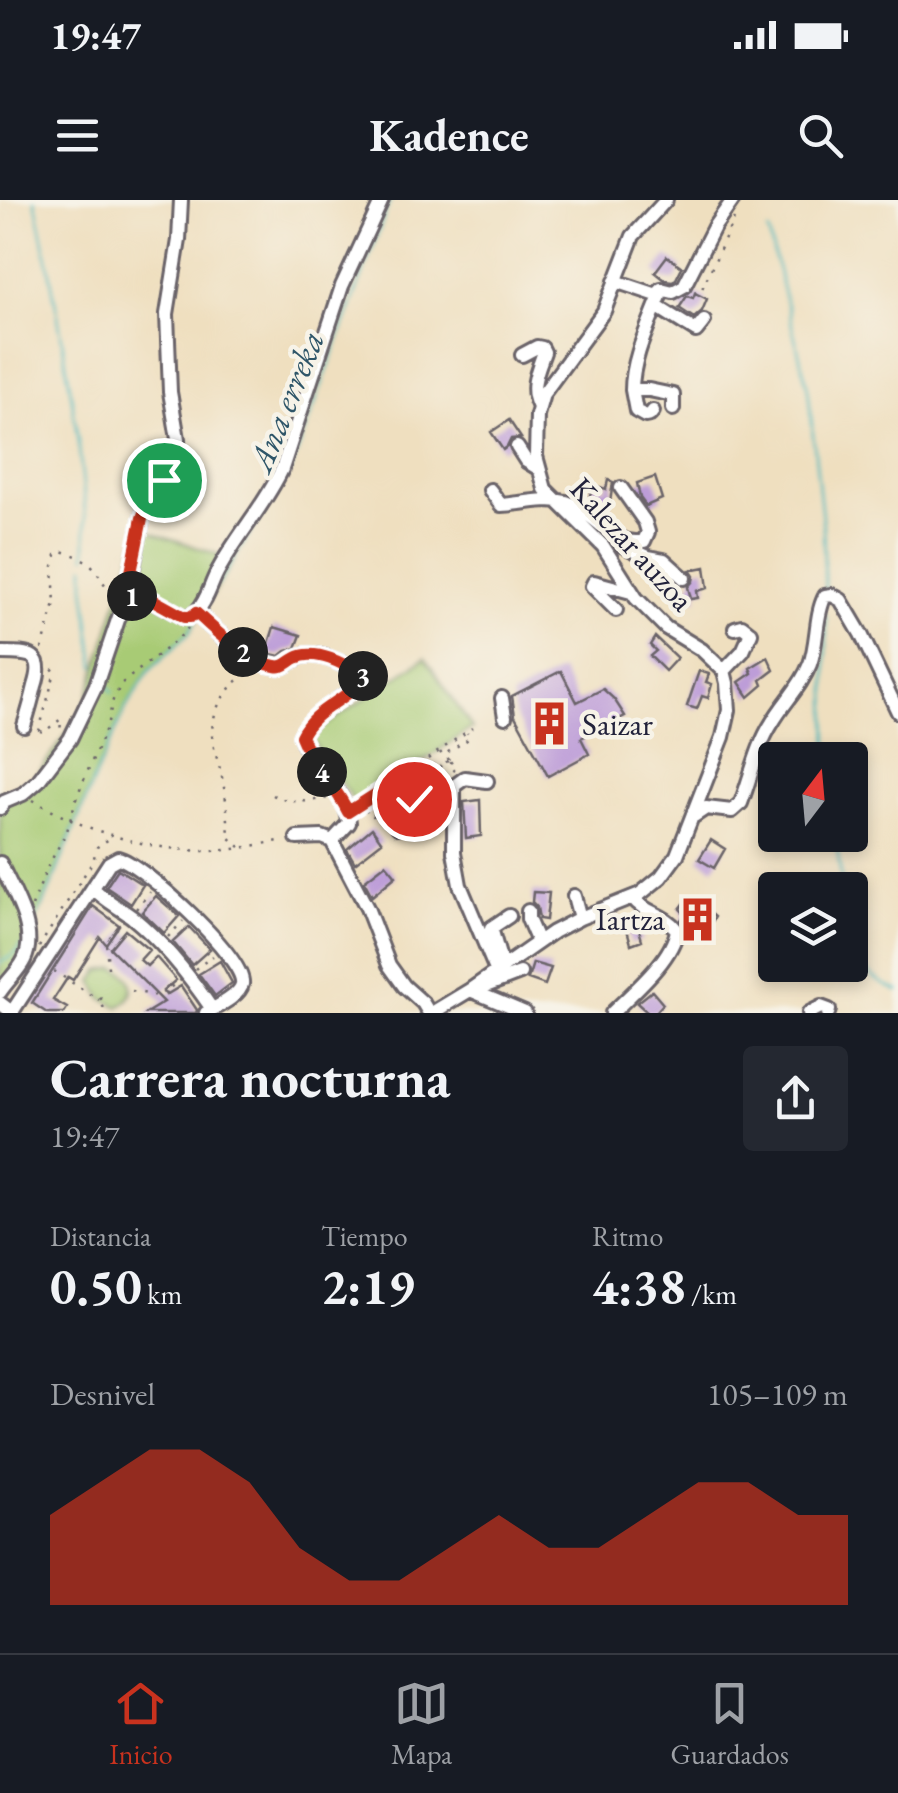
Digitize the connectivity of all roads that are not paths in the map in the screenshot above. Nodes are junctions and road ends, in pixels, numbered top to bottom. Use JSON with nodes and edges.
{"nodes":[{"id":1,"x":182,"y":200,"type":"edge"},
{"id":2,"x":382,"y":200,"type":"edge"},
{"id":3,"x":666,"y":200,"type":"edge"},
{"id":4,"x":732,"y":200,"type":"edge"},
{"id":5,"x":615,"y":281,"type":"junction"},
{"id":6,"x":658,"y":301,"type":"junction"},
{"id":7,"x":704,"y":321,"type":"dead end"},
{"id":8,"x":522,"y":355,"type":"dead end"},
{"id":9,"x":632,"y":390,"type":"junction"},
{"id":10,"x":538,"y":405,"type":"junction"},
{"id":11,"x":673,"y":408,"type":"dead end"},
{"id":12,"x":652,"y":411,"type":"dead end"},
{"id":13,"x":516,"y":447,"type":"dead end"},
{"id":14,"x":538,"y":469,"type":"junction"},
{"id":15,"x":621,"y":488,"type":"dead end"},
{"id":16,"x":490,"y":490,"type":"dead end"},
{"id":17,"x":557,"y":502,"type":"junction"},
{"id":18,"x":604,"y":528,"type":"junction"},
{"id":19,"x":684,"y":578,"type":"dead end"},
{"id":20,"x":630,"y":592,"type":"junction"},
{"id":21,"x":126,"y":597,"type":"junction"},
{"id":22,"x":616,"y":610,"type":"dead end"},
{"id":23,"x":196,"y":613,"type":"junction"},
{"id":24,"x":735,"y":628,"type":"dead end"},
{"id":25,"x":0,"y":652,"type":"edge"},
{"id":26,"x":724,"y":671,"type":"junction"},
{"id":27,"x":502,"y":698,"type":"dead end"},
{"id":28,"x":898,"y":712,"type":"edge"},
{"id":29,"x":505,"y":716,"type":"dead end"},
{"id":30,"x":24,"y":726,"type":"road end"},
{"id":31,"x":487,"y":781,"type":"dead end"},
{"id":32,"x":454,"y":786,"type":"junction"},
{"id":33,"x":2,"y":803,"type":"edge"},
{"id":34,"x":694,"y":816,"type":"junction"},
{"id":35,"x":398,"y":827,"type":"dead end"},
{"id":36,"x":297,"y":838,"type":"road end"},
{"id":37,"x":332,"y":841,"type":"junction"},
{"id":38,"x":0,"y":864,"type":"edge"},
{"id":39,"x":93,"y":888,"type":"junction"},
{"id":40,"x":574,"y":896,"type":"dead end"},
{"id":41,"x":633,"y":898,"type":"junction"},
{"id":42,"x":528,"y":911,"type":"dead end"},
{"id":43,"x":508,"y":916,"type":"dead end"},
{"id":44,"x":580,"y":918,"type":"junction"},
{"id":45,"x":538,"y":942,"type":"junction"},
{"id":46,"x":499,"y":968,"type":"junction"},
{"id":47,"x":520,"y":973,"type":"dead end"},
{"id":48,"x":470,"y":990,"type":"junction"},
{"id":49,"x":0,"y":992,"type":"edge"},
{"id":50,"x":0,"y":1002,"type":"edge"},
{"id":51,"x":209,"y":1011,"type":"edge"},
{"id":52,"x":13,"y":1013,"type":"edge"},
{"id":53,"x":431,"y":1013,"type":"edge"},
{"id":54,"x":525,"y":1013,"type":"edge"},
{"id":55,"x":612,"y":1013,"type":"edge"},
{"id":56,"x":808,"y":1013,"type":"edge"},
{"id":57,"x":828,"y":1013,"type":"edge"}],
"edges":[{"from":1,"to":21,"type":"street"},
{"from":2,"to":23,"type":"street"},
{"from":3,"to":5,"type":"street"},
{"from":4,"to":6,"type":"street"},
{"from":5,"to":6,"type":"street"},
{"from":5,"to":10,"type":"street"},
{"from":6,"to":7,"type":"street"},
{"from":6,"to":9,"type":"street"},
{"from":8,"to":10,"type":"street","name":"Kalezar auzoa"},
{"from":9,"to":11,"type":"street"},
{"from":9,"to":12,"type":"street"},
{"from":10,"to":14,"type":"street","name":"Kalezar auzoa"},
{"from":13,"to":14,"type":"street"},
{"from":14,"to":17,"type":"street","name":"Kalezar auzoa"},
{"from":15,"to":18,"type":"street"},
{"from":16,"to":17,"type":"street"},
{"from":17,"to":18,"type":"street"},
{"from":17,"to":20,"type":"street","name":"Kalezar auzoa"},
{"from":18,"to":19,"type":"street"},
{"from":20,"to":22,"type":"street"},
{"from":20,"to":26,"type":"street","name":"Kalezar auzoa"},
{"from":21,"to":23,"type":"street"},
{"from":21,"to":33,"type":"street"},
{"from":23,"to":37,"type":"street"},
{"from":24,"to":26,"type":"street"},
{"from":25,"to":30,"type":"street"},
{"from":26,"to":34,"type":"street"},
{"from":27,"to":29,"type":"street"},
{"from":28,"to":34,"type":"street"},
{"from":31,"to":32,"type":"street"},
{"from":32,"to":35,"type":"street"},
{"from":32,"to":46,"type":"street"},
{"from":34,"to":41,"type":"street"},
{"from":36,"to":37,"type":"street"},
{"from":37,"to":53,"type":"street"},
{"from":38,"to":49,"type":"street"},
{"from":39,"to":51,"type":"street"},
{"from":39,"to":51,"type":"street"},
{"from":39,"to":52,"type":"street"},
{"from":40,"to":44,"type":"street"},
{"from":41,"to":44,"type":"street"},
{"from":41,"to":55,"type":"street"},
{"from":42,"to":45,"type":"street"},
{"from":43,"to":46,"type":"street"},
{"from":44,"to":45,"type":"street"},
{"from":45,"to":46,"type":"street"},
{"from":46,"to":48,"type":"street"},
{"from":47,"to":48,"type":"street"},
{"from":48,"to":53,"type":"street"},
{"from":48,"to":54,"type":"street"},
{"from":50,"to":52,"type":"street"},
{"from":56,"to":57,"type":"street"}]}
